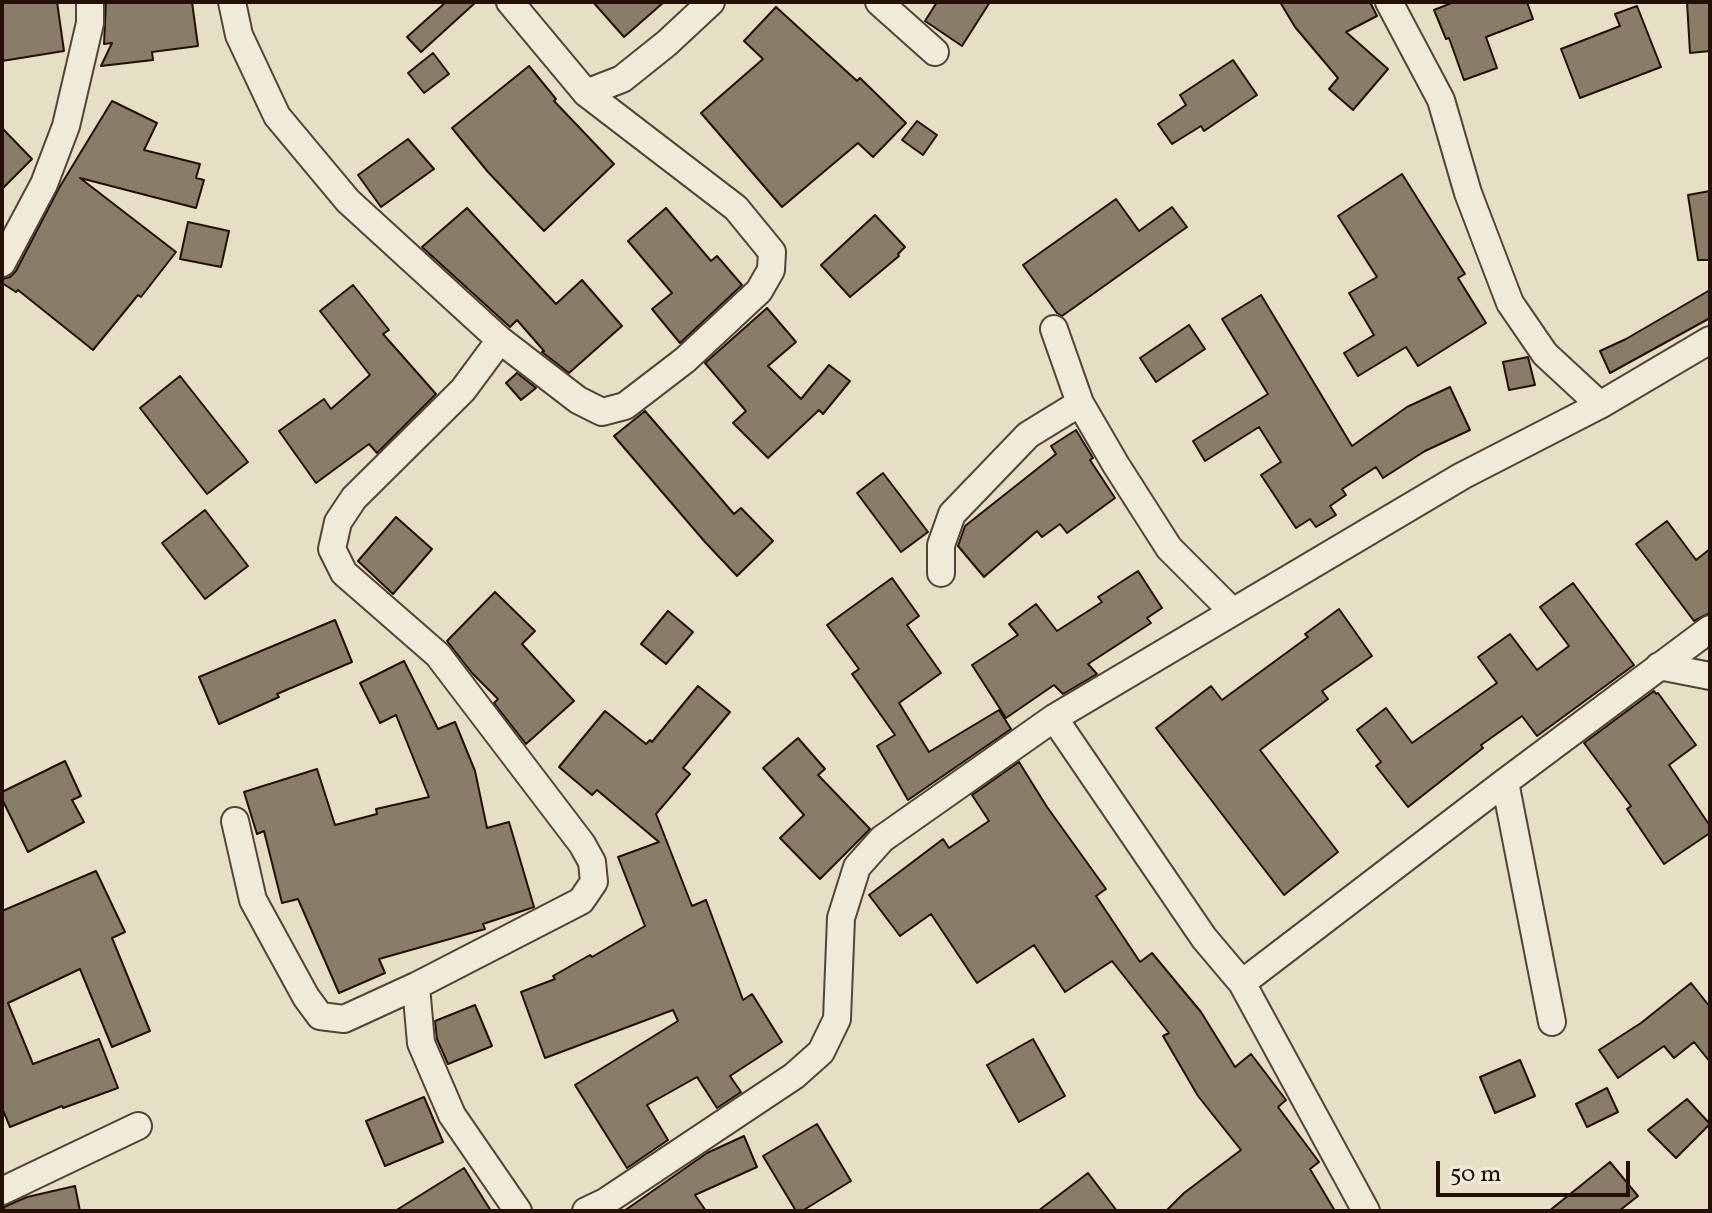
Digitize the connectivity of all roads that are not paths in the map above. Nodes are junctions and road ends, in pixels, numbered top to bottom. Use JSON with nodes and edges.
{"nodes":[{"id":1,"x":90,"y":2,"type":"edge"},
{"id":2,"x":232,"y":2,"type":"edge"},
{"id":3,"x":510,"y":2,"type":"edge"},
{"id":4,"x":711,"y":2,"type":"edge"},
{"id":5,"x":879,"y":2,"type":"edge"},
{"id":6,"x":1389,"y":2,"type":"edge"},
{"id":7,"x":935,"y":52,"type":"dead end"},
{"id":8,"x":586,"y":93,"type":"junction"},
{"id":9,"x":2,"y":263,"type":"edge"},
{"id":10,"x":1054,"y":329,"type":"dead end"},
{"id":11,"x":500,"y":340,"type":"junction"},
{"id":12,"x":1710,"y":340,"type":"edge"},
{"id":13,"x":1080,"y":403,"type":"junction"},
{"id":14,"x":1600,"y":405,"type":"junction"},
{"id":15,"x":941,"y":573,"type":"dead end"},
{"id":16,"x":1232,"y":611,"type":"junction"},
{"id":17,"x":1710,"y":629,"type":"edge"},
{"id":18,"x":1659,"y":666,"type":"junction"},
{"id":19,"x":1710,"y":676,"type":"edge"},
{"id":20,"x":1054,"y":718,"type":"junction"},
{"id":21,"x":1505,"y":782,"type":"junction"},
{"id":22,"x":235,"y":821,"type":"dead end"},
{"id":23,"x":1242,"y":983,"type":"junction"},
{"id":24,"x":416,"y":986,"type":"junction"},
{"id":25,"x":1552,"y":1022,"type":"dead end"},
{"id":26,"x":138,"y":1126,"type":"dead end"},
{"id":27,"x":2,"y":1191,"type":"edge"},
{"id":28,"x":601,"y":1208,"type":"edge"},
{"id":29,"x":518,"y":1211,"type":"edge"},
{"id":30,"x":1366,"y":1211,"type":"edge"}],
"edges":[{"from":1,"to":9,"type":"street"},
{"from":2,"to":11,"type":"street"},
{"from":3,"to":8,"type":"street"},
{"from":4,"to":8,"type":"street"},
{"from":5,"to":7,"type":"street"},
{"from":6,"to":14,"type":"street"},
{"from":8,"to":11,"type":"street"},
{"from":10,"to":13,"type":"street"},
{"from":11,"to":24,"type":"street"},
{"from":12,"to":14,"type":"street"},
{"from":13,"to":15,"type":"street"},
{"from":13,"to":16,"type":"street"},
{"from":14,"to":16,"type":"street"},
{"from":16,"to":20,"type":"street"},
{"from":17,"to":18,"type":"street"},
{"from":18,"to":19,"type":"street"},
{"from":18,"to":21,"type":"street"},
{"from":20,"to":23,"type":"street"},
{"from":20,"to":28,"type":"street"},
{"from":21,"to":23,"type":"street"},
{"from":21,"to":25,"type":"street"},
{"from":22,"to":24,"type":"street"},
{"from":23,"to":30,"type":"street"},
{"from":24,"to":29,"type":"street"},
{"from":26,"to":27,"type":"street"}]}
